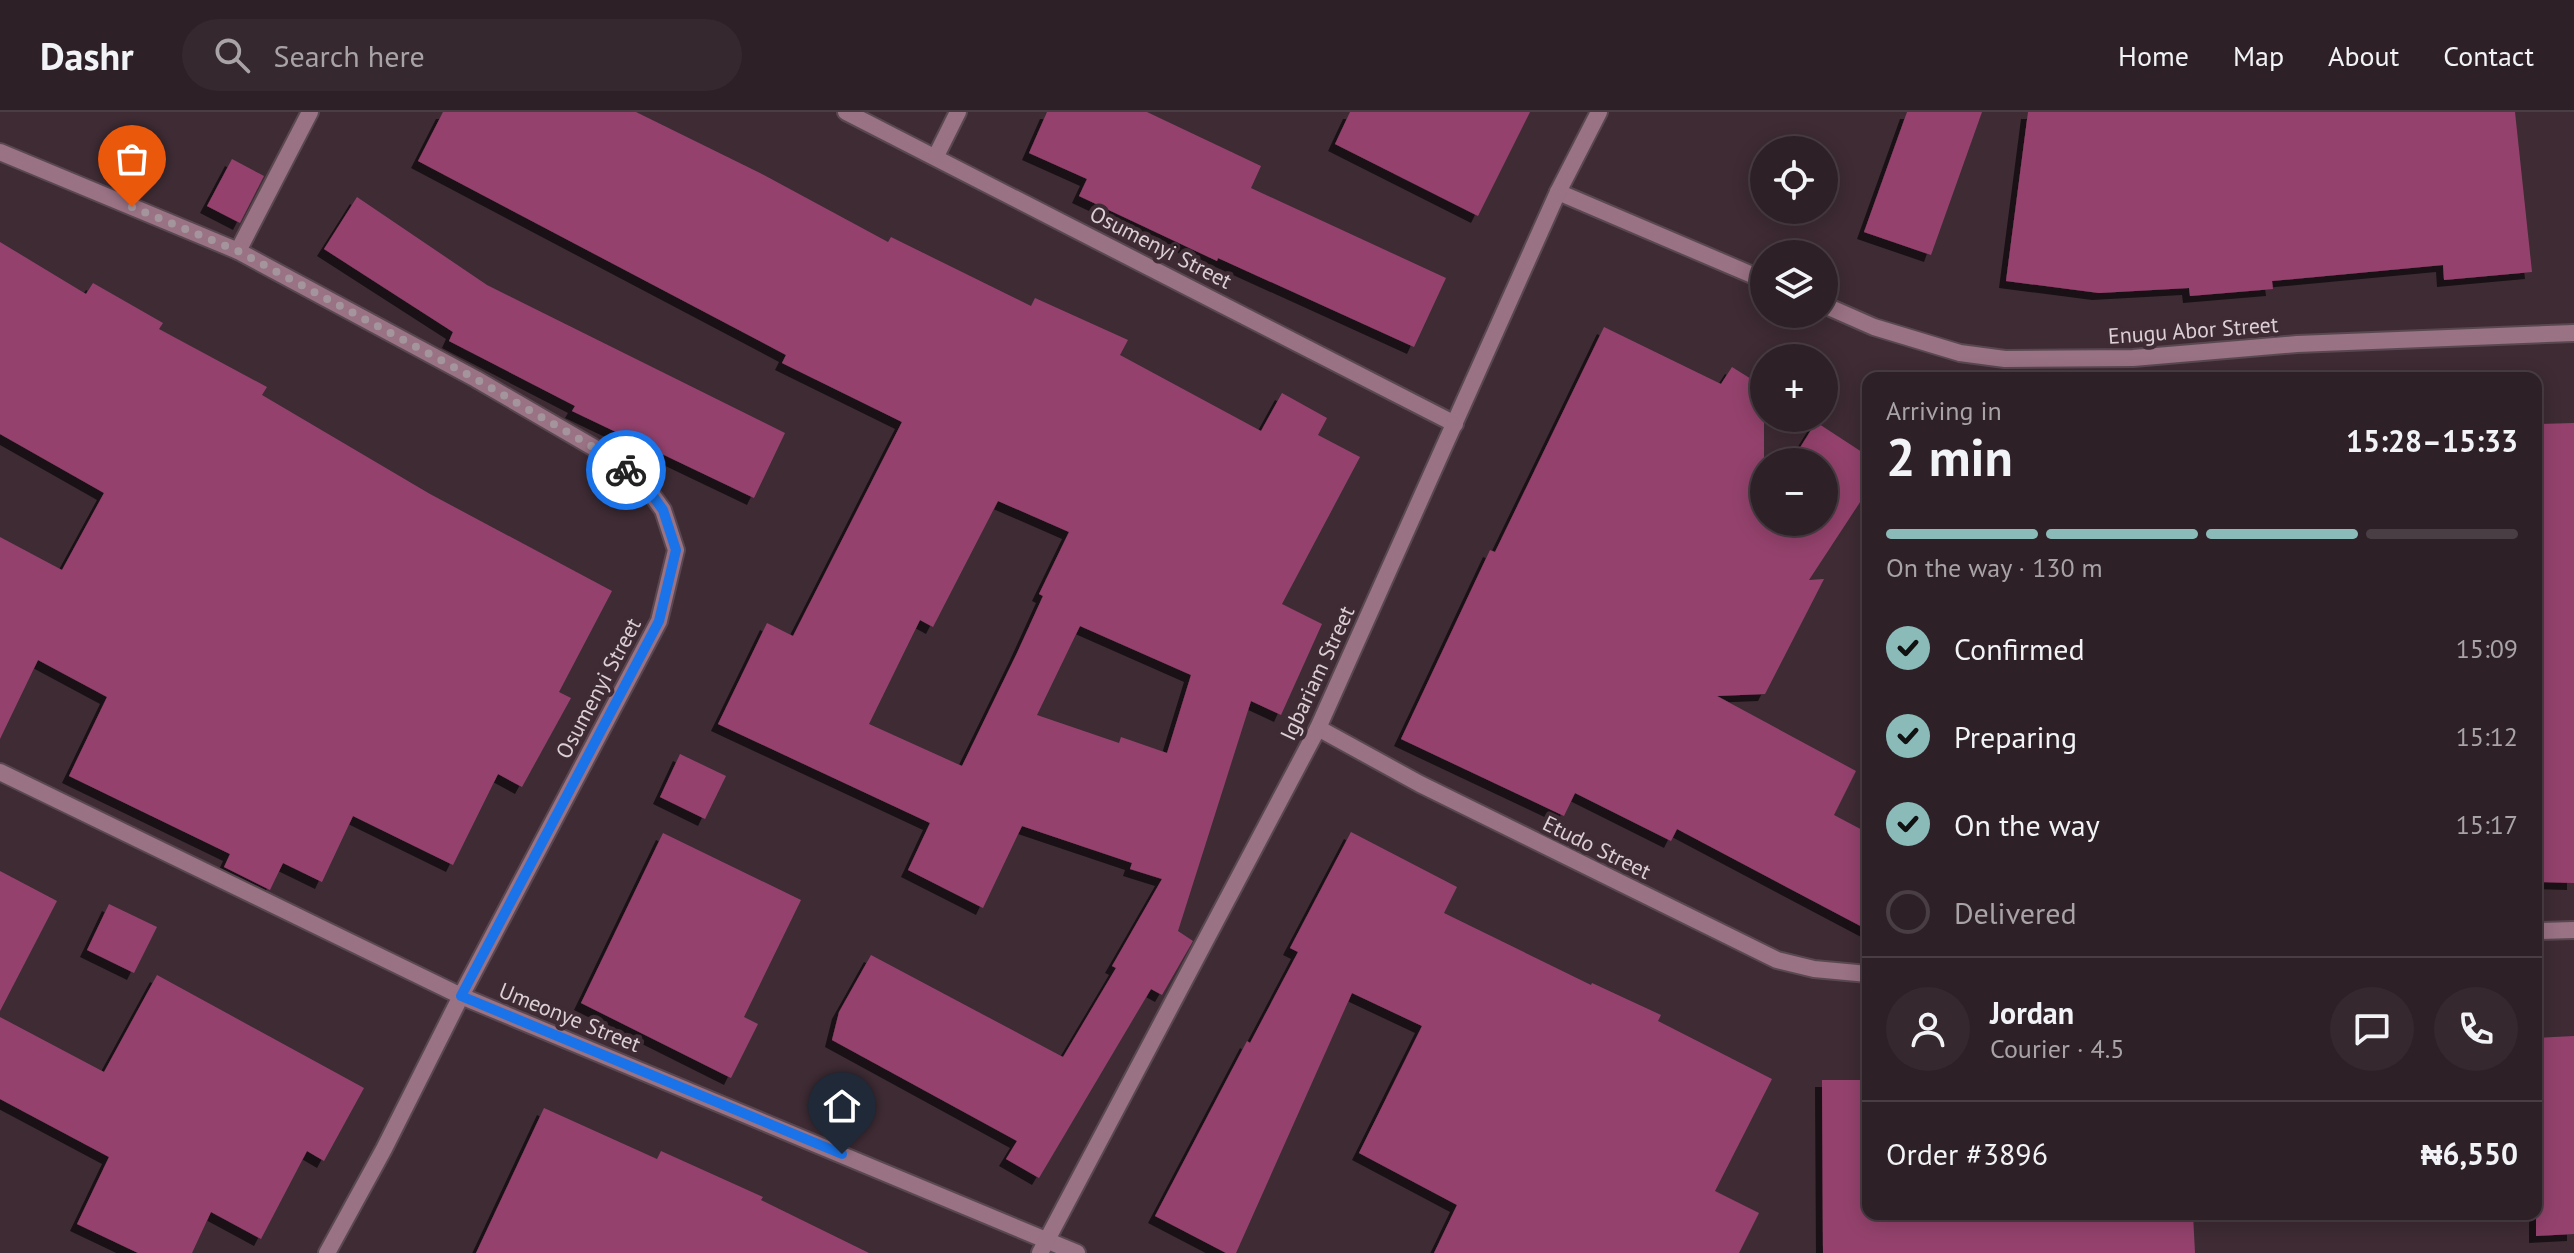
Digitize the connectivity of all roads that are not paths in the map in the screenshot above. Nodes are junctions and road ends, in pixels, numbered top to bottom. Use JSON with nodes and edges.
{"nodes":[{"id":1,"x":310,"y":112,"type":"edge"},
{"id":2,"x":846,"y":112,"type":"edge"},
{"id":3,"x":958,"y":112,"type":"edge"},
{"id":4,"x":1599,"y":112,"type":"edge"},
{"id":5,"x":0,"y":152,"type":"edge"},
{"id":6,"x":936,"y":156,"type":"junction"},
{"id":7,"x":1558,"y":192,"type":"junction"},
{"id":8,"x":238,"y":251,"type":"junction"},
{"id":9,"x":1750,"y":274,"type":"edge"},
{"id":10,"x":1838,"y":311,"type":"edge"},
{"id":11,"x":2574,"y":333,"type":"edge"},
{"id":12,"x":1455,"y":424,"type":"junction"},
{"id":13,"x":1318,"y":728,"type":"junction"},
{"id":14,"x":0,"y":772,"type":"edge"},
{"id":15,"x":2574,"y":930,"type":"edge"},
{"id":16,"x":2542,"y":931,"type":"edge"},
{"id":17,"x":1862,"y":973,"type":"edge"},
{"id":18,"x":461,"y":996,"type":"junction"},
{"id":19,"x":1043,"y":1246,"type":"edge"},
{"id":20,"x":327,"y":1253,"type":"edge"},
{"id":21,"x":1077,"y":1253,"type":"edge"}],
"edges":[{"from":1,"to":8,"type":"street"},
{"from":2,"to":6,"type":"street","name":"Osumenyi Street"},
{"from":3,"to":6,"type":"street"},
{"from":4,"to":7,"type":"street","name":"Igbariam Street"},
{"from":5,"to":8,"type":"street","name":"Osumenyi Street"},
{"from":6,"to":12,"type":"street","name":"Osumenyi Street"},
{"from":7,"to":9,"type":"street"},
{"from":7,"to":12,"type":"street","name":"Igbariam Street"},
{"from":8,"to":18,"type":"street","name":"Osumenyi Street"},
{"from":10,"to":11,"type":"street","name":"Enugu Abor Street"},
{"from":12,"to":13,"type":"street","name":"Igbariam Street"},
{"from":13,"to":17,"type":"street","name":"Etudo Street"},
{"from":13,"to":19,"type":"street","name":"Igbariam Street"},
{"from":14,"to":18,"type":"street","name":"Umeonye Street"},
{"from":15,"to":16,"type":"street"},
{"from":18,"to":19,"type":"street","name":"Umeonye Street"},
{"from":18,"to":20,"type":"street","name":"Osumenyi Street"},
{"from":19,"to":21,"type":"street","name":"Umeonye Street"}]}
